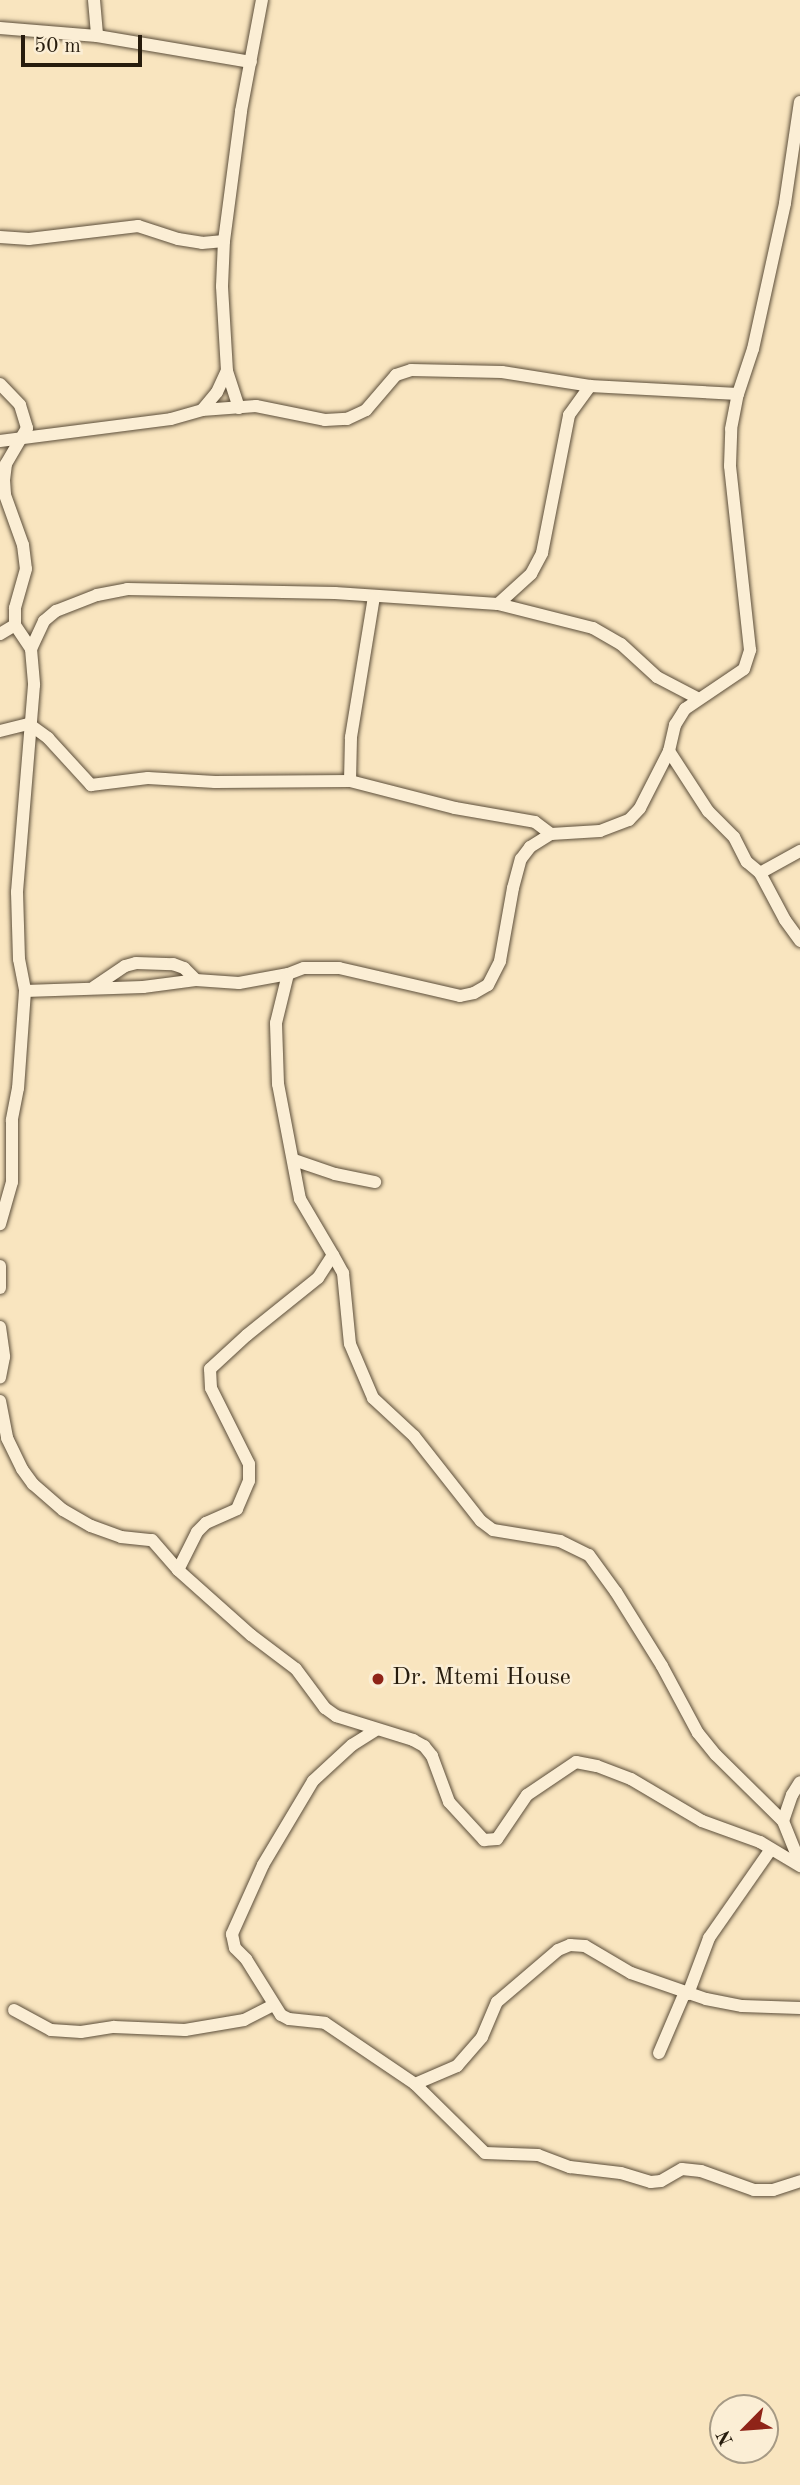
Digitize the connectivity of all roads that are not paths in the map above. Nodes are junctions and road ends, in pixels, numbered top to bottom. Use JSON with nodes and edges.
{"nodes":[{"id":1,"x":94,"y":0,"type":"edge"},
{"id":2,"x":262,"y":0,"type":"edge"},
{"id":3,"x":0,"y":28,"type":"edge"},
{"id":4,"x":97,"y":36,"type":"junction"},
{"id":5,"x":251,"y":62,"type":"junction"},
{"id":6,"x":800,"y":102,"type":"edge"},
{"id":7,"x":0,"y":237,"type":"edge"},
{"id":8,"x":224,"y":242,"type":"junction"},
{"id":9,"x":227,"y":371,"type":"junction"},
{"id":10,"x":0,"y":384,"type":"edge"},
{"id":11,"x":590,"y":386,"type":"junction"},
{"id":12,"x":738,"y":394,"type":"junction"},
{"id":13,"x":239,"y":408,"type":"junction"},
{"id":14,"x":202,"y":410,"type":"junction"},
{"id":15,"x":22,"y":438,"type":"junction"},
{"id":16,"x":0,"y":441,"type":"edge"},
{"id":17,"x":374,"y":597,"type":"junction"},
{"id":18,"x":498,"y":604,"type":"junction"},
{"id":19,"x":15,"y":625,"type":"junction"},
{"id":20,"x":0,"y":634,"type":"edge"},
{"id":21,"x":31,"y":649,"type":"junction"},
{"id":22,"x":699,"y":699,"type":"junction"},
{"id":23,"x":29,"y":724,"type":"junction"},
{"id":24,"x":0,"y":730,"type":"edge"},
{"id":25,"x":669,"y":751,"type":"junction"},
{"id":26,"x":350,"y":781,"type":"junction"},
{"id":27,"x":551,"y":834,"type":"junction"},
{"id":28,"x":800,"y":851,"type":"edge"},
{"id":29,"x":760,"y":873,"type":"junction"},
{"id":30,"x":800,"y":941,"type":"edge"},
{"id":31,"x":288,"y":974,"type":"junction"},
{"id":32,"x":197,"y":980,"type":"junction"},
{"id":33,"x":94,"y":988,"type":"junction"},
{"id":34,"x":25,"y":991,"type":"junction"},
{"id":35,"x":293,"y":1160,"type":"junction"},
{"id":36,"x":375,"y":1182,"type":"dead end"},
{"id":37,"x":0,"y":1224,"type":"edge"},
{"id":38,"x":333,"y":1255,"type":"junction"},
{"id":39,"x":0,"y":1266,"type":"edge"},
{"id":40,"x":0,"y":1288,"type":"edge"},
{"id":41,"x":0,"y":1327,"type":"edge"},
{"id":42,"x":0,"y":1378,"type":"edge"},
{"id":43,"x":0,"y":1401,"type":"edge"},
{"id":44,"x":178,"y":1570,"type":"junction"},
{"id":45,"x":376,"y":1730,"type":"junction"},
{"id":46,"x":800,"y":1782,"type":"edge"},
{"id":47,"x":783,"y":1821,"type":"junction"},
{"id":48,"x":771,"y":1849,"type":"junction"},
{"id":49,"x":800,"y":1865,"type":"edge"},
{"id":50,"x":686,"y":1993,"type":"junction"},
{"id":51,"x":273,"y":2005,"type":"junction"},
{"id":52,"x":800,"y":2008,"type":"edge"},
{"id":53,"x":14,"y":2010,"type":"dead end"},
{"id":54,"x":659,"y":2053,"type":"dead end"},
{"id":55,"x":415,"y":2084,"type":"junction"},
{"id":56,"x":800,"y":2181,"type":"edge"}],
"edges":[{"from":1,"to":4,"type":"street"},
{"from":2,"to":5,"type":"street"},
{"from":3,"to":4,"type":"street"},
{"from":4,"to":5,"type":"street"},
{"from":5,"to":8,"type":"street"},
{"from":6,"to":12,"type":"street"},
{"from":7,"to":8,"type":"street"},
{"from":8,"to":9,"type":"street"},
{"from":9,"to":13,"type":"street"},
{"from":9,"to":14,"type":"street"},
{"from":10,"to":15,"type":"street"},
{"from":11,"to":12,"type":"street"},
{"from":11,"to":13,"type":"street"},
{"from":11,"to":18,"type":"street"},
{"from":12,"to":22,"type":"street"},
{"from":13,"to":14,"type":"street"},
{"from":14,"to":15,"type":"street"},
{"from":15,"to":16,"type":"street"},
{"from":15,"to":19,"type":"street"},
{"from":17,"to":18,"type":"street"},
{"from":17,"to":21,"type":"street"},
{"from":17,"to":26,"type":"street"},
{"from":18,"to":22,"type":"street"},
{"from":19,"to":20,"type":"street"},
{"from":19,"to":21,"type":"street"},
{"from":21,"to":23,"type":"street"},
{"from":22,"to":25,"type":"street"},
{"from":23,"to":24,"type":"street"},
{"from":23,"to":26,"type":"street"},
{"from":23,"to":34,"type":"street"},
{"from":25,"to":27,"type":"street"},
{"from":25,"to":29,"type":"street"},
{"from":26,"to":27,"type":"street"},
{"from":27,"to":31,"type":"street"},
{"from":28,"to":29,"type":"street"},
{"from":29,"to":30,"type":"street"},
{"from":31,"to":32,"type":"street"},
{"from":31,"to":35,"type":"street"},
{"from":32,"to":33,"type":"street"},
{"from":32,"to":33,"type":"street"},
{"from":33,"to":34,"type":"street"},
{"from":34,"to":37,"type":"street"},
{"from":35,"to":36,"type":"street"},
{"from":35,"to":38,"type":"street"},
{"from":38,"to":44,"type":"street"},
{"from":38,"to":47,"type":"street"},
{"from":39,"to":40,"type":"street"},
{"from":41,"to":42,"type":"street"},
{"from":43,"to":44,"type":"street"},
{"from":44,"to":45,"type":"street"},
{"from":45,"to":48,"type":"street"},
{"from":45,"to":51,"type":"street"},
{"from":46,"to":47,"type":"street"},
{"from":47,"to":49,"type":"street"},
{"from":48,"to":49,"type":"street"},
{"from":48,"to":50,"type":"street"},
{"from":50,"to":52,"type":"street"},
{"from":50,"to":54,"type":"street"},
{"from":50,"to":55,"type":"street"},
{"from":51,"to":53,"type":"street"},
{"from":51,"to":55,"type":"street"},
{"from":55,"to":56,"type":"street"}]}
